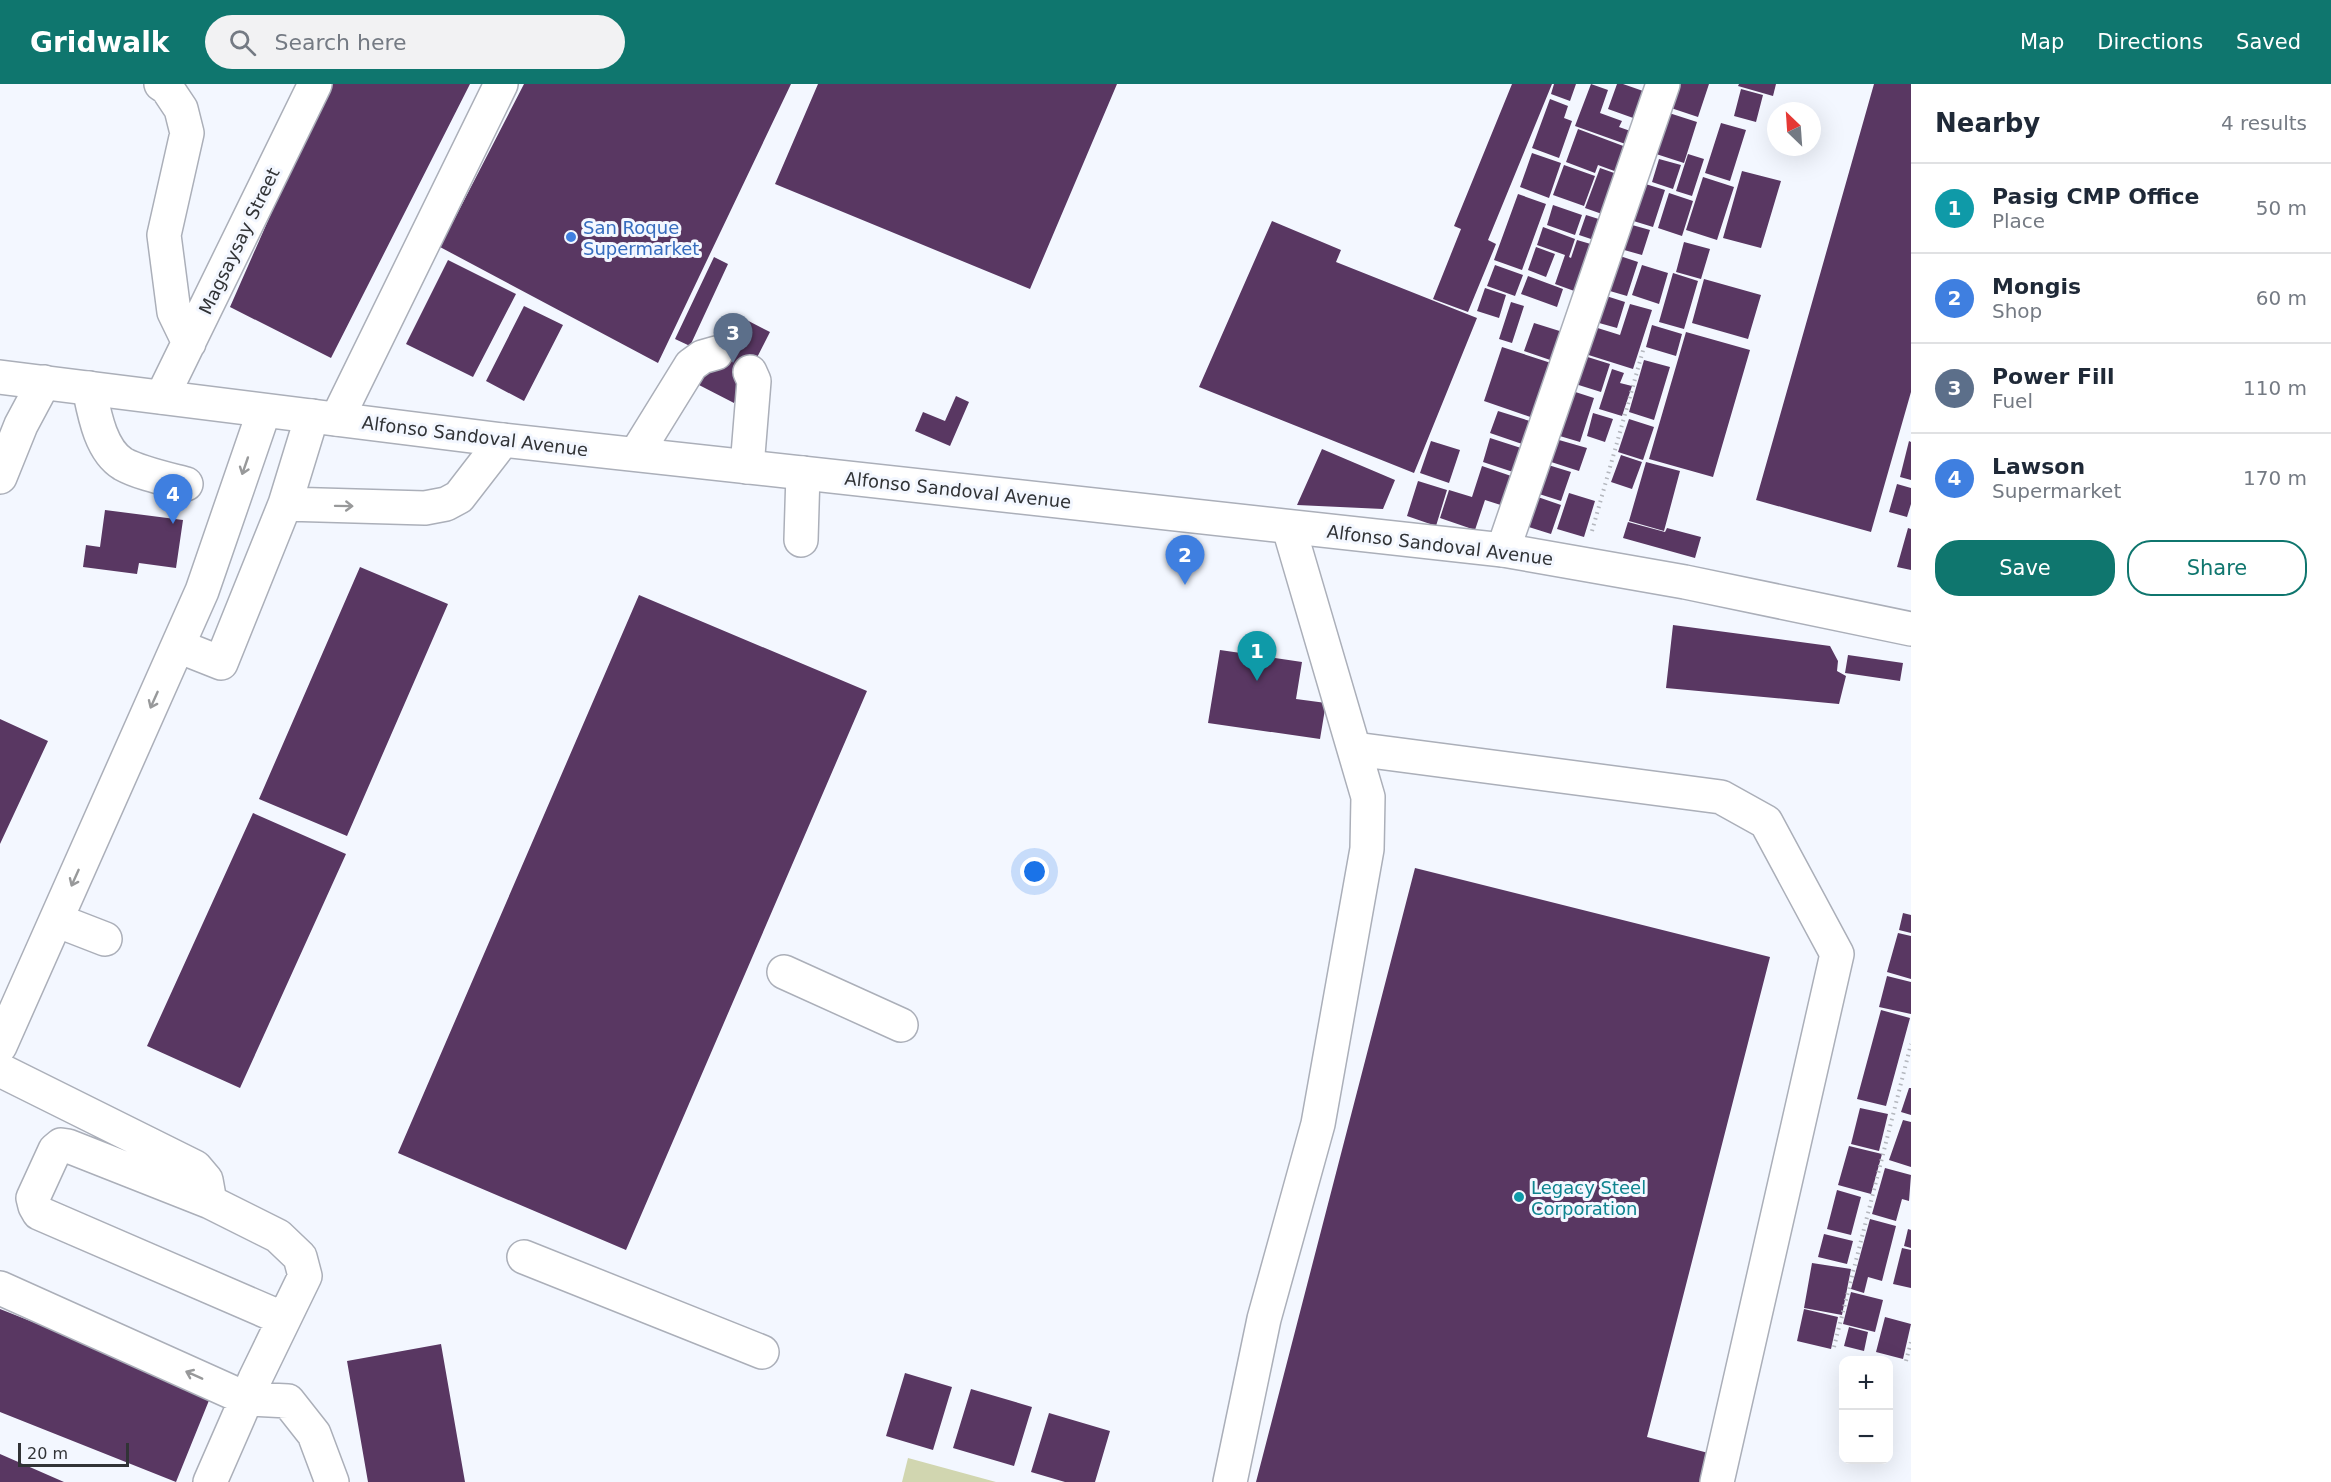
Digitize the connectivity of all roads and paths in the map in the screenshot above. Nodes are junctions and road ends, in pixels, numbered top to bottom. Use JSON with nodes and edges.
{"nodes":[{"id":1,"x":161,"y":84,"type":"edge"},
{"id":2,"x":315,"y":84,"type":"edge"},
{"id":3,"x":501,"y":84,"type":"edge"},
{"id":4,"x":1662,"y":84,"type":"edge"},
{"id":5,"x":189,"y":343,"type":"junction"},
{"id":6,"x":1644,"y":347,"type":"dead end"},
{"id":7,"x":716,"y":353,"type":"dead end"},
{"id":8,"x":750,"y":372,"type":"dead end"},
{"id":9,"x":0,"y":377,"type":"edge"},
{"id":10,"x":44,"y":382,"type":"junction"},
{"id":11,"x":89,"y":388,"type":"junction"},
{"id":12,"x":162,"y":397,"type":"junction"},
{"id":13,"x":264,"y":411,"type":"junction"},
{"id":14,"x":325,"y":418,"type":"junction"},
{"id":15,"x":502,"y":440,"type":"junction"},
{"id":16,"x":636,"y":454,"type":"junction"},
{"id":17,"x":747,"y":467,"type":"junction"},
{"id":18,"x":803,"y":473,"type":"junction"},
{"id":19,"x":0,"y":477,"type":"edge"},
{"id":20,"x":186,"y":484,"type":"dead end"},
{"id":21,"x":285,"y":504,"type":"junction"},
{"id":22,"x":1288,"y":528,"type":"junction"},
{"id":23,"x":801,"y":540,"type":"dead end"},
{"id":24,"x":216,"y":549,"type":"junction"},
{"id":25,"x":1503,"y":550,"type":"junction"},
{"id":26,"x":261,"y":562,"type":"junction"},
{"id":27,"x":1584,"y":563,"type":"junction"},
{"id":28,"x":1911,"y":629,"type":"edge"},
{"id":29,"x":178,"y":646,"type":"junction"},
{"id":30,"x":1355,"y":749,"type":"junction"},
{"id":31,"x":56,"y":920,"type":"junction"},
{"id":32,"x":105,"y":939,"type":"dead end"},
{"id":33,"x":784,"y":972,"type":"dead end"},
{"id":34,"x":901,"y":1025,"type":"dead end"},
{"id":35,"x":1911,"y":1044,"type":"edge"},
{"id":36,"x":0,"y":1046,"type":"edge"},
{"id":37,"x":0,"y":1070,"type":"edge"},
{"id":38,"x":210,"y":1202,"type":"junction"},
{"id":39,"x":524,"y":1257,"type":"dead end"},
{"id":40,"x":0,"y":1288,"type":"edge"},
{"id":41,"x":284,"y":1320,"type":"junction"},
{"id":42,"x":1911,"y":1342,"type":"edge"},
{"id":43,"x":1834,"y":1347,"type":"dead end"},
{"id":44,"x":762,"y":1352,"type":"dead end"},
{"id":45,"x":1906,"y":1361,"type":"dead end"},
{"id":46,"x":247,"y":1399,"type":"junction"},
{"id":47,"x":210,"y":1482,"type":"edge"},
{"id":48,"x":332,"y":1482,"type":"edge"},
{"id":49,"x":1230,"y":1482,"type":"edge"},
{"id":50,"x":1717,"y":1482,"type":"edge"}],
"edges":[{"from":1,"to":5,"type":"main road"},
{"from":2,"to":5,"type":"main road","name":"Magsaysay Street"},
{"from":3,"to":14,"type":"main road"},
{"from":4,"to":25,"type":"main road"},
{"from":5,"to":12,"type":"main road","name":"Magsaysay Street"},
{"from":6,"to":27,"type":"path"},
{"from":7,"to":16,"type":"main road"},
{"from":8,"to":17,"type":"main road"},
{"from":9,"to":10,"type":"main road","name":"Alfonso Sandoval Avenue"},
{"from":10,"to":11,"type":"main road","name":"Alfonso Sandoval Avenue"},
{"from":10,"to":19,"type":"main road"},
{"from":11,"to":12,"type":"main road","name":"Alfonso Sandoval Avenue"},
{"from":11,"to":20,"type":"main road"},
{"from":12,"to":13,"type":"main road","name":"Alfonso Sandoval Avenue"},
{"from":13,"to":14,"type":"main road","name":"Alfonso Sandoval Avenue"},
{"from":13,"to":24,"type":"main road","one_way":true},
{"from":14,"to":15,"type":"main road","name":"Alfonso Sandoval Avenue"},
{"from":14,"to":21,"type":"main road"},
{"from":15,"to":16,"type":"main road","name":"Alfonso Sandoval Avenue"},
{"from":21,"to":15,"type":"main road","one_way":true},
{"from":16,"to":17,"type":"main road","name":"Alfonso Sandoval Avenue"},
{"from":17,"to":18,"type":"main road","name":"Alfonso Sandoval Avenue"},
{"from":18,"to":22,"type":"main road","name":"Alfonso Sandoval Avenue"},
{"from":18,"to":23,"type":"main road"},
{"from":21,"to":26,"type":"main road"},
{"from":22,"to":25,"type":"main road","name":"Alfonso Sandoval Avenue"},
{"from":22,"to":30,"type":"main road"},
{"from":24,"to":26,"type":"main road"},
{"from":24,"to":29,"type":"main road"},
{"from":25,"to":27,"type":"main road","name":"Alfonso Sandoval Avenue"},
{"from":26,"to":29,"type":"main road"},
{"from":27,"to":28,"type":"main road","name":"Alfonso Sandoval Avenue"},
{"from":29,"to":31,"type":"main road","one_way":true},
{"from":30,"to":49,"type":"main road"},
{"from":30,"to":50,"type":"main road"},
{"from":31,"to":32,"type":"main road"},
{"from":31,"to":36,"type":"main road"},
{"from":33,"to":34,"type":"main road"},
{"from":35,"to":43,"type":"path"},
{"from":37,"to":38,"type":"main road"},
{"from":38,"to":41,"type":"main road"},
{"from":38,"to":41,"type":"main road"},
{"from":39,"to":44,"type":"main road"},
{"from":46,"to":40,"type":"main road","one_way":true},
{"from":41,"to":46,"type":"main road"},
{"from":42,"to":45,"type":"path"},
{"from":46,"to":47,"type":"main road"},
{"from":46,"to":48,"type":"main road"}]}
